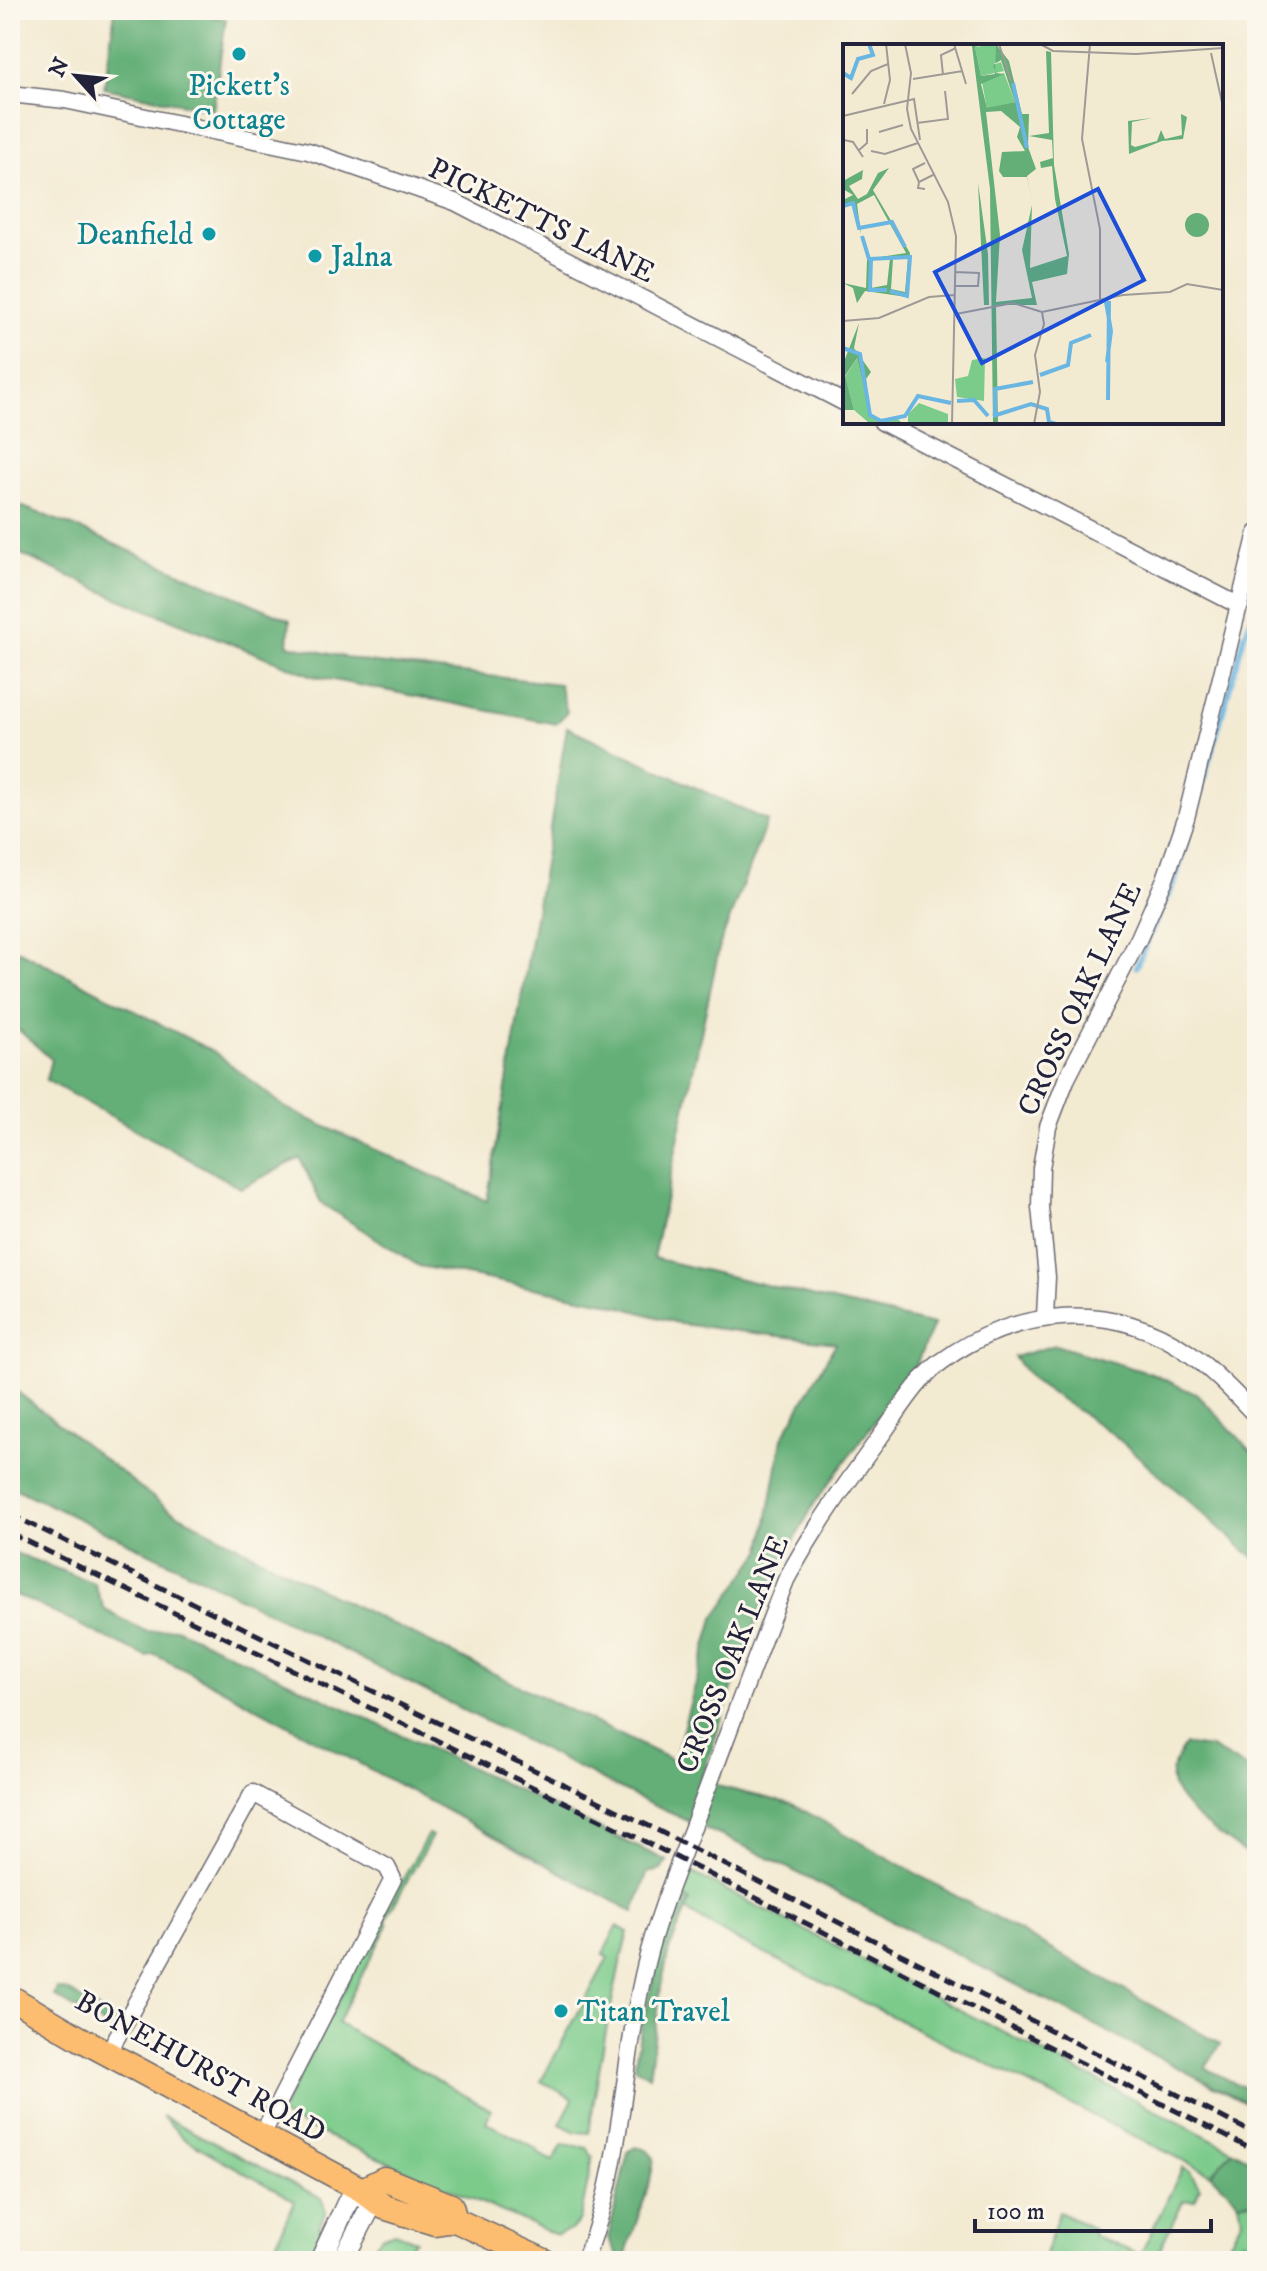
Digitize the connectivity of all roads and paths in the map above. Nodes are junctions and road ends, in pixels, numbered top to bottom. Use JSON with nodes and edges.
{"nodes":[{"id":1,"x":10,"y":94,"type":"edge"},
{"id":2,"x":843,"y":402,"type":"edge"},
{"id":3,"x":886,"y":424,"type":"edge"},
{"id":4,"x":1257,"y":533,"type":"edge"},
{"id":5,"x":1240,"y":606,"type":"junction"},
{"id":6,"x":1045,"y":1316,"type":"junction"},
{"id":7,"x":1257,"y":1417,"type":"edge"},
{"id":8,"x":10,"y":1997,"type":"edge"},
{"id":9,"x":108,"y":2053,"type":"junction"},
{"id":10,"x":262,"y":2135,"type":"junction"},
{"id":11,"x":362,"y":2190,"type":"junction"},
{"id":12,"x":320,"y":2261,"type":"edge"},
{"id":13,"x":342,"y":2261,"type":"edge"},
{"id":14,"x":544,"y":2261,"type":"edge"},
{"id":15,"x":584,"y":2261,"type":"edge"}],
"edges":[{"from":1,"to":2,"type":"street","name":"PICKETTS LANE"},
{"from":3,"to":5,"type":"street"},
{"from":4,"to":5,"type":"street","name":"CROSS OAK LANE"},
{"from":5,"to":6,"type":"street","name":"CROSS OAK LANE"},
{"from":6,"to":7,"type":"street"},
{"from":6,"to":15,"type":"street","name":"CROSS OAK LANE"},
{"from":8,"to":9,"type":"main road","name":"BONEHURST ROAD"},
{"from":9,"to":10,"type":"main road","name":"BONEHURST ROAD"},
{"from":9,"to":10,"type":"street"},
{"from":10,"to":11,"type":"main road","name":"BONEHURST ROAD"},
{"from":11,"to":12,"type":"street"},
{"from":11,"to":13,"type":"street"},
{"from":11,"to":14,"type":"main road","name":"BONEHURST ROAD"}]}
